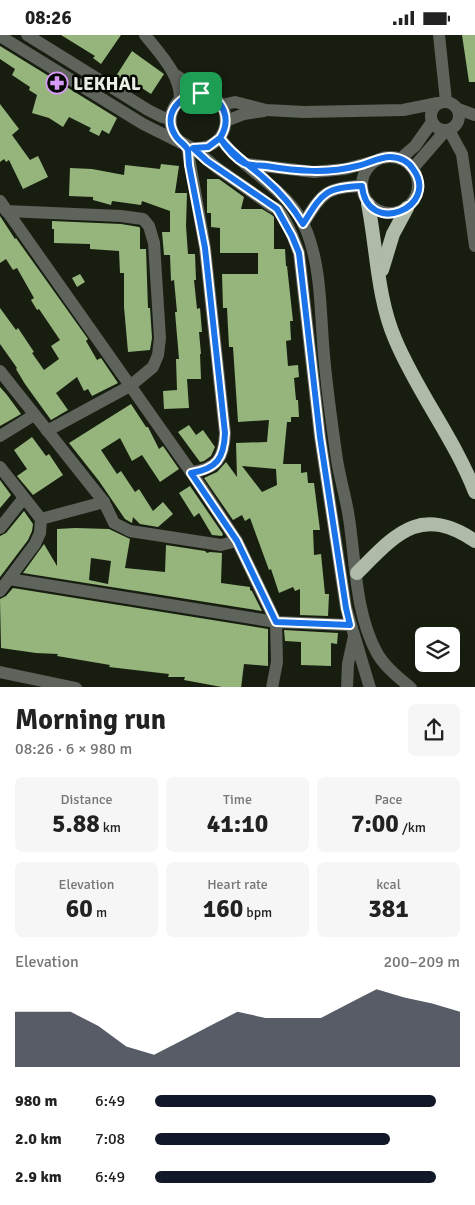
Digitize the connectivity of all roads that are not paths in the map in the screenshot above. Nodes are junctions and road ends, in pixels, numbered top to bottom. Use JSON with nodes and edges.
{"nodes":[{"id":1,"x":27,"y":35,"type":"edge"},
{"id":2,"x":145,"y":35,"type":"edge"},
{"id":3,"x":439,"y":35,"type":"edge"},
{"id":4,"x":0,"y":36,"type":"edge"},
{"id":5,"x":174,"y":74,"type":"junction"},
{"id":6,"x":201,"y":93,"type":"junction"},
{"id":7,"x":180,"y":100,"type":"junction"},
{"id":8,"x":442,"y":102,"type":"junction"},
{"id":9,"x":221,"y":105,"type":"junction"},
{"id":10,"x":458,"y":109,"type":"junction"},
{"id":11,"x":266,"y":110,"type":"junction"},
{"id":12,"x":403,"y":110,"type":"junction"},
{"id":13,"x":475,"y":115,"type":"edge"},
{"id":14,"x":170,"y":119,"type":"junction"},
{"id":15,"x":431,"y":120,"type":"junction"},
{"id":16,"x":226,"y":121,"type":"junction"},
{"id":17,"x":448,"y":130,"type":"junction"},
{"id":18,"x":220,"y":138,"type":"junction"},
{"id":19,"x":187,"y":146,"type":"junction"},
{"id":20,"x":400,"y":159,"type":"junction"},
{"id":21,"x":375,"y":161,"type":"junction"},
{"id":22,"x":245,"y":163,"type":"junction"},
{"id":23,"x":413,"y":168,"type":"junction"},
{"id":24,"x":362,"y":186,"type":"junction"},
{"id":25,"x":368,"y":204,"type":"junction"},
{"id":26,"x":3,"y":206,"type":"edge"},
{"id":27,"x":407,"y":208,"type":"junction"},
{"id":28,"x":303,"y":224,"type":"junction"},
{"id":29,"x":475,"y":246,"type":"edge"},
{"id":30,"x":380,"y":281,"type":"junction"},
{"id":31,"x":0,"y":371,"type":"edge"},
{"id":32,"x":130,"y":386,"type":"junction"},
{"id":33,"x":34,"y":415,"type":"junction"},
{"id":34,"x":47,"y":431,"type":"junction"},
{"id":35,"x":0,"y":436,"type":"edge"},
{"id":36,"x":0,"y":467,"type":"edge"},
{"id":37,"x":191,"y":473,"type":"junction"},
{"id":38,"x":475,"y":492,"type":"edge"},
{"id":39,"x":23,"y":499,"type":"junction"},
{"id":40,"x":104,"y":502,"type":"junction"},
{"id":41,"x":41,"y":519,"type":"junction"},
{"id":42,"x":0,"y":528,"type":"edge"},
{"id":43,"x":237,"y":541,"type":"junction"},
{"id":44,"x":475,"y":541,"type":"edge"},
{"id":45,"x":357,"y":573,"type":"junction"},
{"id":46,"x":9,"y":579,"type":"junction"},
{"id":47,"x":0,"y":591,"type":"edge"},
{"id":48,"x":276,"y":622,"type":"junction"},
{"id":49,"x":352,"y":631,"type":"junction"},
{"id":50,"x":0,"y":672,"type":"edge"},
{"id":51,"x":76,"y":687,"type":"edge"},
{"id":52,"x":272,"y":687,"type":"edge"},
{"id":53,"x":347,"y":687,"type":"edge"},
{"id":54,"x":370,"y":687,"type":"edge"},
{"id":55,"x":411,"y":687,"type":"edge"}],
"edges":[{"from":1,"to":14,"type":"street"},
{"from":2,"to":5,"type":"street"},
{"from":3,"to":8,"type":"street"},
{"from":4,"to":19,"type":"street"},
{"from":5,"to":6,"type":"street"},
{"from":5,"to":7,"type":"street"},
{"from":6,"to":7,"type":"street"},
{"from":6,"to":9,"type":"street"},
{"from":7,"to":14,"type":"street"},
{"from":8,"to":10,"type":"street"},
{"from":8,"to":12,"type":"street"},
{"from":8,"to":15,"type":"street"},
{"from":9,"to":11,"type":"street"},
{"from":9,"to":16,"type":"street"},
{"from":10,"to":13,"type":"street"},
{"from":10,"to":17,"type":"street"},
{"from":11,"to":12,"type":"street"},
{"from":11,"to":16,"type":"street"},
{"from":12,"to":15,"type":"street"},
{"from":14,"to":19,"type":"street"},
{"from":15,"to":17,"type":"street"},
{"from":15,"to":20,"type":"street"},
{"from":16,"to":18,"type":"street"},
{"from":17,"to":23,"type":"street"},
{"from":17,"to":29,"type":"street"},
{"from":18,"to":19,"type":"street"},
{"from":18,"to":22,"type":"street"},
{"from":19,"to":37,"type":"street"},
{"from":19,"to":49,"type":"street"},
{"from":20,"to":21,"type":"street"},
{"from":20,"to":23,"type":"street"},
{"from":21,"to":22,"type":"street"},
{"from":21,"to":24,"type":"street"},
{"from":22,"to":28,"type":"street"},
{"from":23,"to":27,"type":"street"},
{"from":24,"to":25,"type":"street"},
{"from":24,"to":28,"type":"street"},
{"from":25,"to":27,"type":"street"},
{"from":25,"to":30,"type":"highway"},
{"from":26,"to":32,"type":"street"},
{"from":26,"to":32,"type":"street"},
{"from":27,"to":30,"type":"highway"},
{"from":28,"to":45,"type":"street"},
{"from":30,"to":38,"type":"highway"},
{"from":31,"to":33,"type":"street"},
{"from":32,"to":34,"type":"street"},
{"from":32,"to":37,"type":"street"},
{"from":33,"to":34,"type":"street"},
{"from":33,"to":35,"type":"street"},
{"from":34,"to":40,"type":"street"},
{"from":36,"to":39,"type":"street"},
{"from":37,"to":43,"type":"street"},
{"from":39,"to":41,"type":"street"},
{"from":39,"to":42,"type":"street"},
{"from":40,"to":41,"type":"street"},
{"from":40,"to":43,"type":"street"},
{"from":41,"to":46,"type":"street"},
{"from":43,"to":48,"type":"street"},
{"from":44,"to":45,"type":"highway"},
{"from":45,"to":55,"type":"street"},
{"from":46,"to":47,"type":"street"},
{"from":46,"to":48,"type":"street"},
{"from":48,"to":49,"type":"street"},
{"from":48,"to":52,"type":"street"},
{"from":49,"to":53,"type":"street"},
{"from":49,"to":54,"type":"street"},
{"from":50,"to":51,"type":"street"}]}
